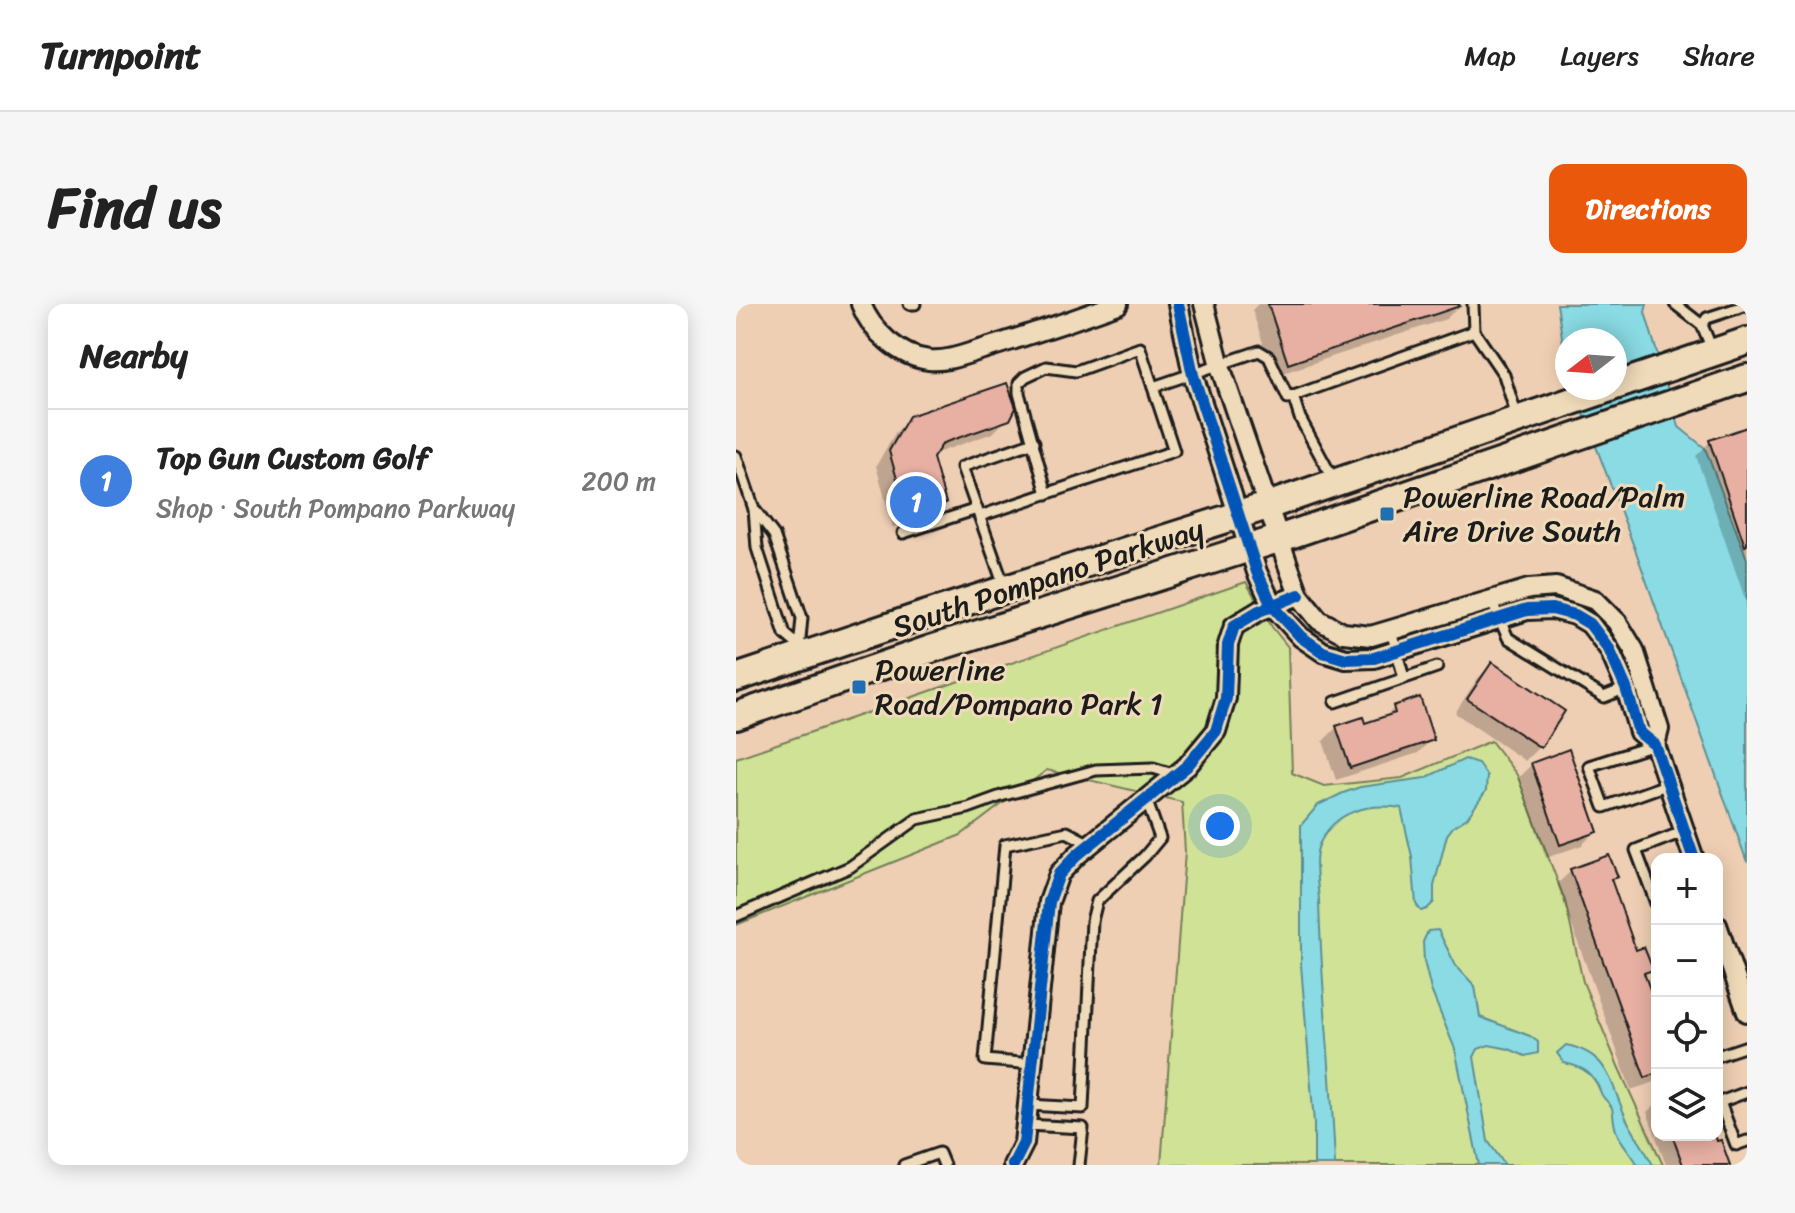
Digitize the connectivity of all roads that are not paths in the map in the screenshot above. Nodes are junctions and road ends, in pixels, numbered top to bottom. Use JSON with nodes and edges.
{"nodes":[{"id":1,"x":861,"y":304,"type":"edge"},
{"id":2,"x":909,"y":304,"type":"edge"},
{"id":3,"x":915,"y":304,"type":"edge"},
{"id":4,"x":1118,"y":304,"type":"edge"},
{"id":5,"x":1178,"y":304,"type":"edge"},
{"id":6,"x":1473,"y":304,"type":"edge"},
{"id":7,"x":1675,"y":304,"type":"edge"},
{"id":8,"x":1747,"y":305,"type":"edge"},
{"id":9,"x":1209,"y":306,"type":"edge"},
{"id":10,"x":1702,"y":325,"type":"junction"},
{"id":11,"x":1474,"y":331,"type":"junction"},
{"id":12,"x":1747,"y":341,"type":"edge"},
{"id":13,"x":1713,"y":353,"type":"junction"},
{"id":14,"x":1220,"y":366,"type":"junction"},
{"id":15,"x":1193,"y":375,"type":"junction"},
{"id":16,"x":1747,"y":378,"type":"edge"},
{"id":17,"x":1627,"y":382,"type":"edge"},
{"id":18,"x":1153,"y":387,"type":"junction"},
{"id":19,"x":1293,"y":396,"type":"junction"},
{"id":20,"x":1575,"y":400,"type":"edge"},
{"id":21,"x":1518,"y":420,"type":"junction"},
{"id":22,"x":1034,"y":442,"type":"junction"},
{"id":23,"x":736,"y":456,"type":"edge"},
{"id":24,"x":1334,"y":482,"type":"junction"},
{"id":25,"x":1047,"y":494,"type":"junction"},
{"id":26,"x":1267,"y":506,"type":"junction"},
{"id":27,"x":754,"y":509,"type":"junction"},
{"id":28,"x":978,"y":512,"type":"junction"},
{"id":29,"x":1238,"y":515,"type":"junction"},
{"id":30,"x":903,"y":533,"type":"dead end"},
{"id":31,"x":1278,"y":539,"type":"junction"},
{"id":32,"x":1249,"y":548,"type":"junction"},
{"id":33,"x":1005,"y":589,"type":"junction"},
{"id":34,"x":1299,"y":595,"type":"junction"},
{"id":35,"x":1491,"y":600,"type":"junction"},
{"id":36,"x":1272,"y":605,"type":"junction"},
{"id":37,"x":1498,"y":620,"type":"junction"},
{"id":38,"x":1391,"y":631,"type":"junction"},
{"id":39,"x":799,"y":650,"type":"junction"},
{"id":40,"x":1397,"y":651,"type":"junction"},
{"id":41,"x":1437,"y":667,"type":"dead end"},
{"id":42,"x":736,"y":678,"type":"edge"},
{"id":43,"x":1404,"y":678,"type":"junction"},
{"id":44,"x":1644,"y":681,"type":"junction"},
{"id":45,"x":1626,"y":688,"type":"junction"},
{"id":46,"x":811,"y":690,"type":"junction"},
{"id":47,"x":1335,"y":702,"type":"dead end"},
{"id":48,"x":736,"y":716,"type":"edge"},
{"id":49,"x":1655,"y":745,"type":"junction"},
{"id":50,"x":1176,"y":775,"type":"junction"},
{"id":51,"x":1669,"y":784,"type":"junction"},
{"id":52,"x":1146,"y":799,"type":"junction"},
{"id":53,"x":1685,"y":831,"type":"junction"},
{"id":54,"x":1090,"y":844,"type":"junction"},
{"id":55,"x":1692,"y":853,"type":"edge"},
{"id":56,"x":1651,"y":890,"type":"edge"},
{"id":57,"x":736,"y":916,"type":"edge"},
{"id":58,"x":1723,"y":942,"type":"edge"},
{"id":59,"x":1747,"y":1012,"type":"edge"},
{"id":60,"x":1747,"y":1046,"type":"edge"},
{"id":61,"x":1723,"y":1054,"type":"edge"},
{"id":62,"x":1032,"y":1064,"type":"junction"},
{"id":63,"x":1747,"y":1092,"type":"edge"},
{"id":64,"x":1028,"y":1105,"type":"junction"},
{"id":65,"x":1026,"y":1125,"type":"junction"},
{"id":66,"x":1747,"y":1141,"type":"edge"},
{"id":67,"x":904,"y":1165,"type":"edge"},
{"id":68,"x":944,"y":1165,"type":"edge"},
{"id":69,"x":1013,"y":1165,"type":"edge"},
{"id":70,"x":1079,"y":1165,"type":"edge"}],
"edges":[{"from":1,"to":4,"type":"street"},
{"from":2,"to":3,"type":"lane"},
{"from":5,"to":15,"type":"street"},
{"from":6,"to":11,"type":"lane"},
{"from":7,"to":10,"type":"lane"},
{"from":8,"to":10,"type":"lane"},
{"from":9,"to":14,"type":"street"},
{"from":10,"to":13,"type":"lane"},
{"from":11,"to":19,"type":"lane"},
{"from":11,"to":21,"type":"lane"},
{"from":12,"to":13,"type":"main road","name":"South Pompano Parkway"},
{"from":13,"to":17,"type":"main road","name":"South Pompano Parkway"},
{"from":14,"to":15,"type":"lane"},
{"from":14,"to":19,"type":"lane"},
{"from":14,"to":26,"type":"street"},
{"from":15,"to":18,"type":"lane"},
{"from":15,"to":29,"type":"street"},
{"from":16,"to":31,"type":"main road","name":"South Pompano Parkway"},
{"from":18,"to":22,"type":"lane"},
{"from":18,"to":25,"type":"lane"},
{"from":19,"to":24,"type":"lane"},
{"from":20,"to":21,"type":"main road","name":"South Pompano Parkway"},
{"from":21,"to":24,"type":"main road","name":"South Pompano Parkway"},
{"from":22,"to":25,"type":"lane"},
{"from":22,"to":28,"type":"lane"},
{"from":23,"to":27,"type":"lane"},
{"from":24,"to":26,"type":"main road","name":"South Pompano Parkway"},
{"from":25,"to":28,"type":"lane"},
{"from":26,"to":29,"type":"main road","name":"South Pompano Parkway"},
{"from":26,"to":31,"type":"street"},
{"from":27,"to":39,"type":"lane"},
{"from":27,"to":39,"type":"lane"},
{"from":28,"to":30,"type":"lane"},
{"from":28,"to":33,"type":"lane"},
{"from":29,"to":32,"type":"street"},
{"from":29,"to":33,"type":"main road","name":"South Pompano Parkway"},
{"from":31,"to":32,"type":"main road","name":"South Pompano Parkway"},
{"from":31,"to":34,"type":"street"},
{"from":32,"to":36,"type":"street"},
{"from":32,"to":46,"type":"main road","name":"South Pompano Parkway"},
{"from":33,"to":39,"type":"main road","name":"South Pompano Parkway"},
{"from":34,"to":36,"type":"street"},
{"from":34,"to":38,"type":"street"},
{"from":35,"to":37,"type":"lane"},
{"from":35,"to":38,"type":"street"},
{"from":35,"to":44,"type":"street"},
{"from":36,"to":40,"type":"street"},
{"from":36,"to":50,"type":"street"},
{"from":37,"to":40,"type":"street"},
{"from":37,"to":45,"type":"lane"},
{"from":37,"to":45,"type":"street"},
{"from":38,"to":40,"type":"lane"},
{"from":39,"to":42,"type":"main road","name":"South Pompano Parkway"},
{"from":39,"to":46,"type":"street"},
{"from":40,"to":43,"type":"lane"},
{"from":41,"to":43,"type":"lane"},
{"from":43,"to":47,"type":"lane"},
{"from":44,"to":45,"type":"lane"},
{"from":44,"to":49,"type":"street"},
{"from":45,"to":49,"type":"street"},
{"from":46,"to":48,"type":"main road","name":"South Pompano Parkway"},
{"from":49,"to":51,"type":"street"},
{"from":49,"to":51,"type":"lane"},
{"from":50,"to":52,"type":"street"},
{"from":50,"to":57,"type":"lane"},
{"from":51,"to":53,"type":"street"},
{"from":52,"to":54,"type":"street"},
{"from":52,"to":64,"type":"lane"},
{"from":53,"to":55,"type":"street"},
{"from":53,"to":56,"type":"lane"},
{"from":54,"to":62,"type":"street"},
{"from":54,"to":62,"type":"lane"},
{"from":58,"to":59,"type":"street"},
{"from":60,"to":61,"type":"lane"},
{"from":62,"to":64,"type":"street"},
{"from":63,"to":66,"type":"lane"},
{"from":64,"to":65,"type":"street"},
{"from":65,"to":69,"type":"street"},
{"from":65,"to":70,"type":"lane"},
{"from":67,"to":68,"type":"lane"}]}
